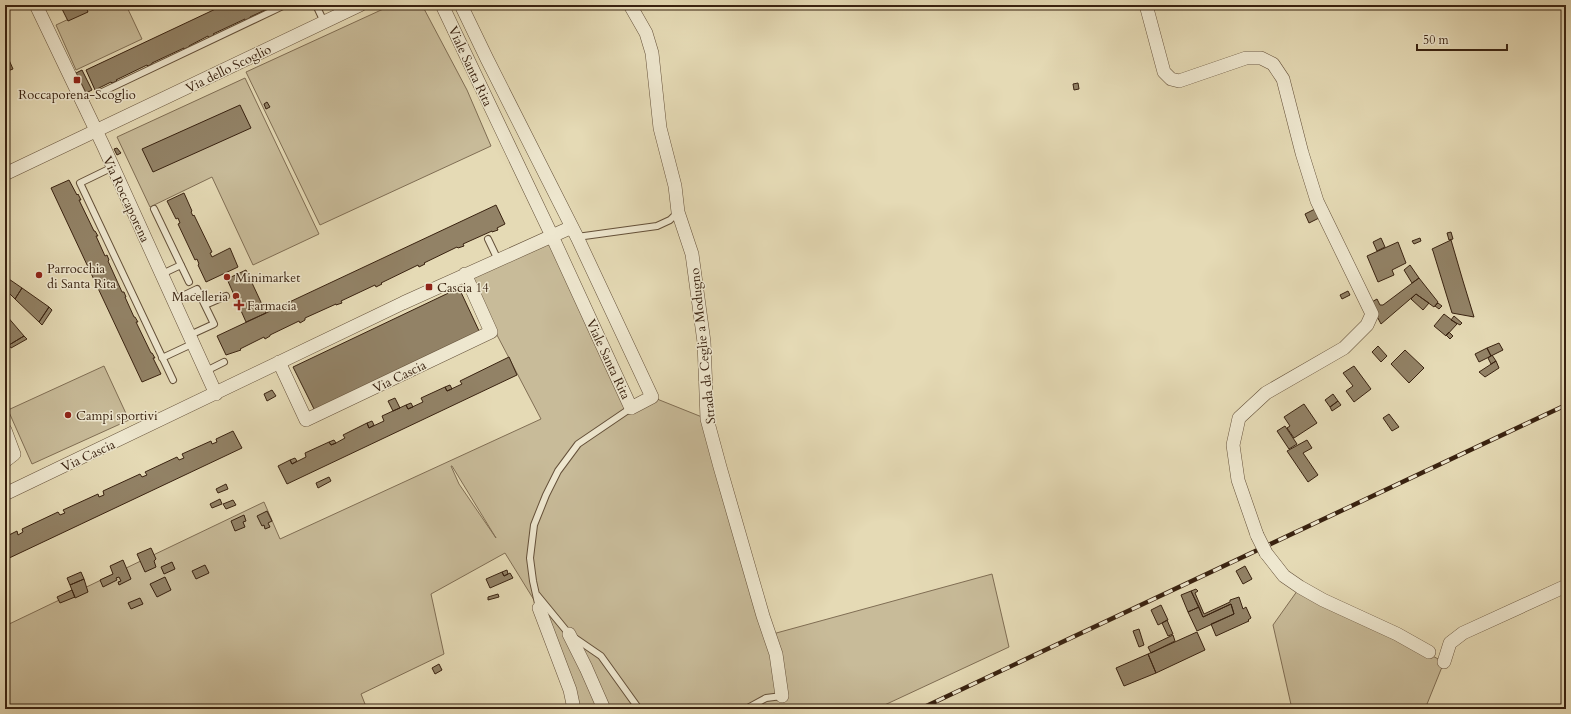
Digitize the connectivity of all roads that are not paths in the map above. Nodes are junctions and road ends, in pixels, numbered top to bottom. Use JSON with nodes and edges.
{"nodes":[{"id":1,"x":36,"y":5,"type":"edge"},
{"id":2,"x":285,"y":5,"type":"edge"},
{"id":3,"x":316,"y":5,"type":"edge"},
{"id":4,"x":360,"y":5,"type":"edge"},
{"id":5,"x":442,"y":5,"type":"edge"},
{"id":6,"x":461,"y":5,"type":"edge"},
{"id":7,"x":630,"y":5,"type":"edge"},
{"id":8,"x":1146,"y":5,"type":"edge"},
{"id":9,"x":324,"y":22,"type":"junction"},
{"id":10,"x":485,"y":57,"type":"junction"},
{"id":11,"x":470,"y":64,"type":"junction"},
{"id":12,"x":100,"y":93,"type":"dead end"},
{"id":13,"x":96,"y":131,"type":"junction"},
{"id":14,"x":113,"y":167,"type":"junction"},
{"id":15,"x":5,"y":174,"type":"edge"},
{"id":16,"x":154,"y":208,"type":"dead end"},
{"id":17,"x":678,"y":212,"type":"junction"},
{"id":18,"x":574,"y":232,"type":"junction"},
{"id":19,"x":552,"y":236,"type":"junction"},
{"id":20,"x":488,"y":239,"type":"dead end"},
{"id":21,"x":498,"y":260,"type":"junction"},
{"id":22,"x":181,"y":265,"type":"junction"},
{"id":23,"x":162,"y":274,"type":"junction"},
{"id":24,"x":465,"y":274,"type":"junction"},
{"id":25,"x":189,"y":282,"type":"dead end"},
{"id":26,"x":226,"y":296,"type":"dead end"},
{"id":27,"x":174,"y":300,"type":"junction"},
{"id":28,"x":205,"y":305,"type":"junction"},
{"id":29,"x":192,"y":339,"type":"junction"},
{"id":30,"x":162,"y":358,"type":"junction"},
{"id":31,"x":224,"y":362,"type":"dead end"},
{"id":32,"x":279,"y":362,"type":"junction"},
{"id":33,"x":206,"y":371,"type":"junction"},
{"id":34,"x":173,"y":380,"type":"dead end"},
{"id":35,"x":216,"y":394,"type":"junction"},
{"id":36,"x":631,"y":408,"type":"junction"},
{"id":37,"x":5,"y":430,"type":"edge"},
{"id":38,"x":5,"y":461,"type":"edge"},
{"id":39,"x":5,"y":494,"type":"edge"},
{"id":40,"x":1566,"y":586,"type":"edge"},
{"id":41,"x":536,"y":593,"type":"junction"},
{"id":42,"x":539,"y":608,"type":"joint"},
{"id":43,"x":569,"y":634,"type":"junction"},
{"id":44,"x":1429,"y":652,"type":"dead end"},
{"id":45,"x":1444,"y":662,"type":"dead end"},
{"id":46,"x":782,"y":696,"type":"joint"},
{"id":47,"x":574,"y":709,"type":"edge"},
{"id":48,"x":604,"y":709,"type":"edge"},
{"id":49,"x":638,"y":709,"type":"edge"},
{"id":50,"x":746,"y":709,"type":"edge"}],
"edges":[{"from":1,"to":13,"type":"street","name":"Via Roccaporena"},
{"from":2,"to":12,"type":"lane"},
{"from":3,"to":9,"type":"lane"},
{"from":4,"to":9,"type":"street","name":"Via dello Scoglio"},
{"from":5,"to":11,"type":"street","name":"Viale Santa Rita"},
{"from":6,"to":10,"type":"street","name":"Viale Santa Rita"},
{"from":7,"to":17,"type":"street","name":"Strada da Ceglie a Modugno"},
{"from":8,"to":44,"type":"street","bridge":true},
{"from":9,"to":13,"type":"street","name":"Via dello Scoglio"},
{"from":10,"to":11,"type":"street"},
{"from":10,"to":18,"type":"street","name":"Viale Santa Rita"},
{"from":11,"to":19,"type":"street","name":"Viale Santa Rita"},
{"from":13,"to":14,"type":"street","name":"Via Roccaporena"},
{"from":13,"to":15,"type":"street","name":"Via dello Scoglio"},
{"from":14,"to":23,"type":"street","name":"Via Roccaporena"},
{"from":14,"to":30,"type":"lane"},
{"from":16,"to":22,"type":"lane"},
{"from":17,"to":18,"type":"lane"},
{"from":17,"to":46,"type":"street","name":"Strada da Ceglie a Modugno"},
{"from":18,"to":19,"type":"street","name":"Via Cascia"},
{"from":18,"to":36,"type":"street","name":"Viale Santa Rita"},
{"from":19,"to":21,"type":"street","name":"Via Cascia"},
{"from":19,"to":36,"type":"street","name":"Viale Santa Rita"},
{"from":20,"to":21,"type":"lane"},
{"from":21,"to":24,"type":"street","name":"Via Cascia"},
{"from":22,"to":23,"type":"lane"},
{"from":22,"to":25,"type":"lane"},
{"from":23,"to":27,"type":"street","name":"Via Roccaporena"},
{"from":24,"to":32,"type":"street","name":"Via Cascia"},
{"from":24,"to":32,"type":"street","name":"Via Cascia"},
{"from":26,"to":28,"type":"lane"},
{"from":27,"to":28,"type":"lane"},
{"from":27,"to":29,"type":"street","name":"Via Roccaporena"},
{"from":28,"to":29,"type":"lane"},
{"from":29,"to":30,"type":"lane"},
{"from":29,"to":33,"type":"street","name":"Via Roccaporena"},
{"from":30,"to":34,"type":"lane"},
{"from":31,"to":33,"type":"lane"},
{"from":32,"to":35,"type":"street","name":"Via Cascia"},
{"from":33,"to":35,"type":"street","name":"Via Roccaporena"},
{"from":35,"to":39,"type":"street","name":"Via Cascia"},
{"from":36,"to":41,"type":"lane"},
{"from":37,"to":38,"type":"street"},
{"from":40,"to":45,"type":"street"},
{"from":41,"to":42,"type":"lane"},
{"from":41,"to":43,"type":"lane"},
{"from":42,"to":47,"type":"street"},
{"from":43,"to":48,"type":"street"},
{"from":43,"to":49,"type":"lane"},
{"from":46,"to":50,"type":"lane","name":"Strada da Ceglie a Modugno"}]}
